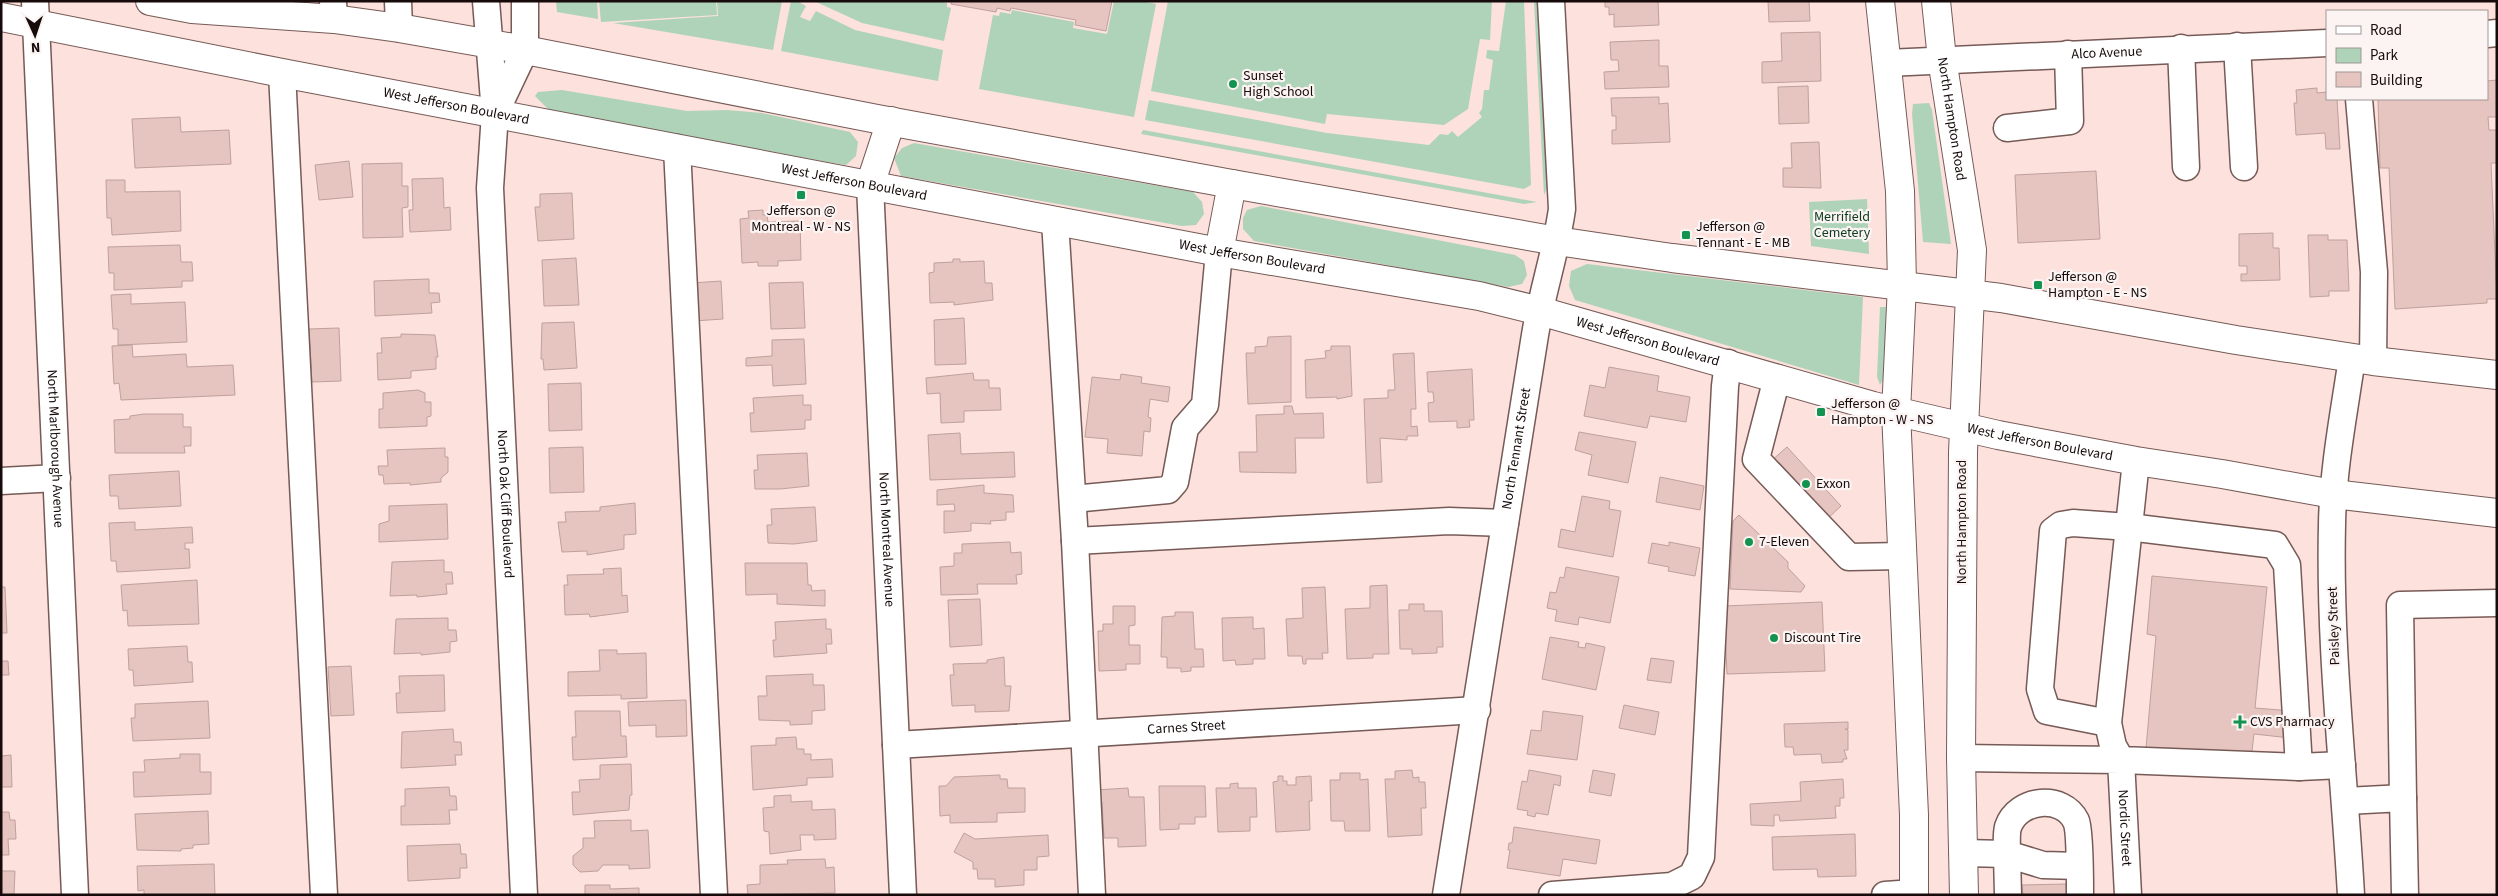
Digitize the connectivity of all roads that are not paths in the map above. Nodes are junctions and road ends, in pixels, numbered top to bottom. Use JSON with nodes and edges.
{"nodes":[{"id":1,"x":150,"y":1,"type":"edge"},
{"id":2,"x":398,"y":1,"type":"edge"},
{"id":3,"x":486,"y":1,"type":"edge"},
{"id":4,"x":525,"y":1,"type":"edge"},
{"id":5,"x":1551,"y":1,"type":"edge"},
{"id":6,"x":1880,"y":1,"type":"edge"},
{"id":7,"x":1936,"y":1,"type":"edge"},
{"id":8,"x":269,"y":8,"type":"edge"},
{"id":9,"x":333,"y":10,"type":"edge"},
{"id":10,"x":36,"y":13,"type":"edge"},
{"id":11,"x":1,"y":17,"type":"edge"},
{"id":12,"x":399,"y":28,"type":"junction"},
{"id":13,"x":2326,"y":42,"type":"edge"},
{"id":14,"x":488,"y":44,"type":"junction"},
{"id":15,"x":2237,"y":46,"type":"junction"},
{"id":16,"x":2181,"y":48,"type":"junction"},
{"id":17,"x":525,"y":50,"type":"junction"},
{"id":18,"x":2068,"y":54,"type":"junction"},
{"id":19,"x":1942,"y":60,"type":"junction"},
{"id":20,"x":1887,"y":63,"type":"junction"},
{"id":21,"x":282,"y":73,"type":"junction"},
{"id":22,"x":2359,"y":100,"type":"edge"},
{"id":23,"x":495,"y":114,"type":"junction"},
{"id":24,"x":891,"y":121,"type":"junction"},
{"id":25,"x":2007,"y":128,"type":"dead end"},
{"id":26,"x":677,"y":148,"type":"junction"},
{"id":27,"x":2186,"y":167,"type":"dead end"},
{"id":28,"x":2244,"y":167,"type":"dead end"},
{"id":29,"x":1232,"y":184,"type":"junction"},
{"id":30,"x":870,"y":185,"type":"junction"},
{"id":31,"x":1056,"y":220,"type":"junction"},
{"id":32,"x":1558,"y":241,"type":"junction"},
{"id":33,"x":1219,"y":252,"type":"junction"},
{"id":34,"x":1902,"y":285,"type":"junction"},
{"id":35,"x":1971,"y":295,"type":"junction"},
{"id":36,"x":1540,"y":310,"type":"junction"},
{"id":37,"x":2362,"y":360,"type":"junction"},
{"id":38,"x":1728,"y":363,"type":"junction"},
{"id":39,"x":2497,"y":375,"type":"edge"},
{"id":40,"x":1778,"y":378,"type":"junction"},
{"id":41,"x":1896,"y":412,"type":"junction"},
{"id":42,"x":1965,"y":427,"type":"junction"},
{"id":43,"x":2136,"y":461,"type":"junction"},
{"id":44,"x":57,"y":478,"type":"junction"},
{"id":45,"x":1,"y":481,"type":"edge"},
{"id":46,"x":2333,"y":494,"type":"junction"},
{"id":47,"x":1073,"y":499,"type":"junction"},
{"id":48,"x":2497,"y":513,"type":"edge"},
{"id":49,"x":1505,"y":523,"type":"junction"},
{"id":50,"x":2129,"y":527,"type":"junction"},
{"id":51,"x":1075,"y":541,"type":"junction"},
{"id":52,"x":1902,"y":556,"type":"junction"},
{"id":53,"x":2497,"y":603,"type":"edge"},
{"id":54,"x":2333,"y":644,"type":"junction"},
{"id":55,"x":2293,"y":650,"type":"junction"},
{"id":56,"x":1477,"y":710,"type":"junction"},
{"id":57,"x":2108,"y":723,"type":"junction"},
{"id":58,"x":1084,"y":735,"type":"junction"},
{"id":59,"x":896,"y":745,"type":"junction"},
{"id":60,"x":1961,"y":758,"type":"junction"},
{"id":61,"x":2121,"y":760,"type":"junction"},
{"id":62,"x":2342,"y":765,"type":"junction"},
{"id":63,"x":2300,"y":767,"type":"junction"},
{"id":64,"x":2403,"y":798,"type":"junction"},
{"id":65,"x":2346,"y":801,"type":"junction"},
{"id":66,"x":1963,"y":854,"type":"junction"},
{"id":67,"x":2006,"y":854,"type":"junction"},
{"id":68,"x":2079,"y":866,"type":"junction"},
{"id":69,"x":1914,"y":894,"type":"edge"},
{"id":70,"x":76,"y":895,"type":"edge"},
{"id":71,"x":324,"y":895,"type":"edge"},
{"id":72,"x":524,"y":895,"type":"edge"},
{"id":73,"x":714,"y":895,"type":"edge"},
{"id":74,"x":903,"y":895,"type":"edge"},
{"id":75,"x":1092,"y":895,"type":"edge"},
{"id":76,"x":1446,"y":895,"type":"edge"},
{"id":77,"x":1552,"y":895,"type":"edge"},
{"id":78,"x":1885,"y":895,"type":"edge"},
{"id":79,"x":1964,"y":895,"type":"edge"},
{"id":80,"x":2008,"y":895,"type":"edge"},
{"id":81,"x":2080,"y":895,"type":"edge"},
{"id":82,"x":2128,"y":895,"type":"edge"},
{"id":83,"x":2351,"y":895,"type":"edge"},
{"id":84,"x":2405,"y":895,"type":"edge"}],
"edges":[{"from":1,"to":8,"type":"main road"},
{"from":2,"to":12,"type":"street"},
{"from":3,"to":14,"type":"street","name":"North Oak Cliff Boulevard"},
{"from":4,"to":17,"type":"street","name":"North Oak Cliff Boulevard"},
{"from":5,"to":32,"type":"street","name":"North Tennant Street"},
{"from":6,"to":20,"type":"main road"},
{"from":7,"to":19,"type":"main road","name":"North Hampton Road"},
{"from":8,"to":9,"type":"main road"},
{"from":9,"to":12,"type":"main road"},
{"from":10,"to":11,"type":"main road","name":"West Jefferson Boulevard"},
{"from":10,"to":21,"type":"main road","name":"West Jefferson Boulevard"},
{"from":10,"to":44,"type":"street","name":"North Marlborough Avenue"},
{"from":12,"to":14,"type":"main road"},
{"from":13,"to":15,"type":"street","name":"Alco Avenue"},
{"from":14,"to":17,"type":"main road"},
{"from":14,"to":23,"type":"street","name":"North Oak Cliff Boulevard"},
{"from":15,"to":16,"type":"street","name":"Alco Avenue"},
{"from":15,"to":28,"type":"street"},
{"from":16,"to":18,"type":"street","name":"Alco Avenue"},
{"from":16,"to":27,"type":"street"},
{"from":17,"to":23,"type":"street","name":"North Oak Cliff Boulevard"},
{"from":17,"to":24,"type":"main road"},
{"from":18,"to":19,"type":"street","name":"Alco Avenue"},
{"from":18,"to":25,"type":"street"},
{"from":19,"to":20,"type":"street","name":"Alco Avenue"},
{"from":19,"to":35,"type":"main road","name":"North Hampton Road"},
{"from":20,"to":34,"type":"main road"},
{"from":21,"to":23,"type":"main road","name":"West Jefferson Boulevard"},
{"from":21,"to":71,"type":"street"},
{"from":22,"to":37,"type":"street","name":"Paisley Street"},
{"from":23,"to":26,"type":"main road","name":"West Jefferson Boulevard"},
{"from":23,"to":72,"type":"street","name":"North Oak Cliff Boulevard"},
{"from":24,"to":29,"type":"main road"},
{"from":24,"to":30,"type":"main road"},
{"from":26,"to":30,"type":"main road","name":"West Jefferson Boulevard"},
{"from":26,"to":73,"type":"street"},
{"from":29,"to":32,"type":"main road"},
{"from":29,"to":33,"type":"main road"},
{"from":30,"to":31,"type":"main road","name":"West Jefferson Boulevard"},
{"from":30,"to":59,"type":"street","name":"North Montreal Avenue"},
{"from":31,"to":33,"type":"main road","name":"West Jefferson Boulevard"},
{"from":31,"to":47,"type":"street"},
{"from":32,"to":34,"type":"main road"},
{"from":32,"to":36,"type":"street","name":"North Tennant Street"},
{"from":33,"to":36,"type":"main road","name":"West Jefferson Boulevard"},
{"from":33,"to":47,"type":"street"},
{"from":34,"to":35,"type":"main road"},
{"from":34,"to":41,"type":"main road"},
{"from":35,"to":37,"type":"main road"},
{"from":35,"to":42,"type":"main road","name":"North Hampton Road"},
{"from":36,"to":38,"type":"main road","name":"West Jefferson Boulevard"},
{"from":36,"to":49,"type":"street","name":"North Tennant Street"},
{"from":37,"to":39,"type":"main road"},
{"from":37,"to":46,"type":"street","name":"Paisley Street"},
{"from":38,"to":40,"type":"main road","name":"West Jefferson Boulevard"},
{"from":38,"to":77,"type":"street"},
{"from":40,"to":41,"type":"main road","name":"West Jefferson Boulevard"},
{"from":40,"to":52,"type":"street"},
{"from":41,"to":42,"type":"main road","name":"West Jefferson Boulevard"},
{"from":41,"to":52,"type":"main road"},
{"from":42,"to":43,"type":"main road","name":"West Jefferson Boulevard"},
{"from":42,"to":60,"type":"main road","name":"North Hampton Road"},
{"from":43,"to":46,"type":"main road","name":"West Jefferson Boulevard"},
{"from":43,"to":50,"type":"street"},
{"from":44,"to":45,"type":"street"},
{"from":44,"to":70,"type":"street","name":"North Marlborough Avenue"},
{"from":46,"to":48,"type":"main road","name":"West Jefferson Boulevard"},
{"from":46,"to":54,"type":"street","name":"Paisley Street"},
{"from":47,"to":51,"type":"street"},
{"from":49,"to":51,"type":"street"},
{"from":49,"to":56,"type":"street","name":"North Tennant Street"},
{"from":50,"to":55,"type":"street"},
{"from":50,"to":57,"type":"street"},
{"from":50,"to":57,"type":"street"},
{"from":51,"to":58,"type":"street"},
{"from":52,"to":69,"type":"main road"},
{"from":53,"to":64,"type":"street"},
{"from":54,"to":55,"type":"street"},
{"from":54,"to":62,"type":"street","name":"Paisley Street"},
{"from":55,"to":63,"type":"street"},
{"from":56,"to":58,"type":"street","name":"Carnes Street"},
{"from":56,"to":76,"type":"street","name":"North Tennant Street"},
{"from":57,"to":61,"type":"street"},
{"from":58,"to":59,"type":"street","name":"Carnes Street"},
{"from":58,"to":75,"type":"street"},
{"from":59,"to":74,"type":"street","name":"North Montreal Avenue"},
{"from":60,"to":61,"type":"street"},
{"from":60,"to":66,"type":"main road","name":"North Hampton Road"},
{"from":61,"to":63,"type":"street"},
{"from":61,"to":82,"type":"street","name":"Nordic Street"},
{"from":62,"to":63,"type":"street"},
{"from":62,"to":65,"type":"street","name":"Paisley Street"},
{"from":64,"to":65,"type":"street"},
{"from":64,"to":84,"type":"street"},
{"from":65,"to":83,"type":"street","name":"Paisley Street"},
{"from":66,"to":67,"type":"street"},
{"from":66,"to":79,"type":"main road","name":"North Hampton Road"},
{"from":67,"to":68,"type":"street"},
{"from":67,"to":68,"type":"street"},
{"from":67,"to":80,"type":"street"},
{"from":68,"to":81,"type":"street"},
{"from":69,"to":78,"type":"street"}]}
